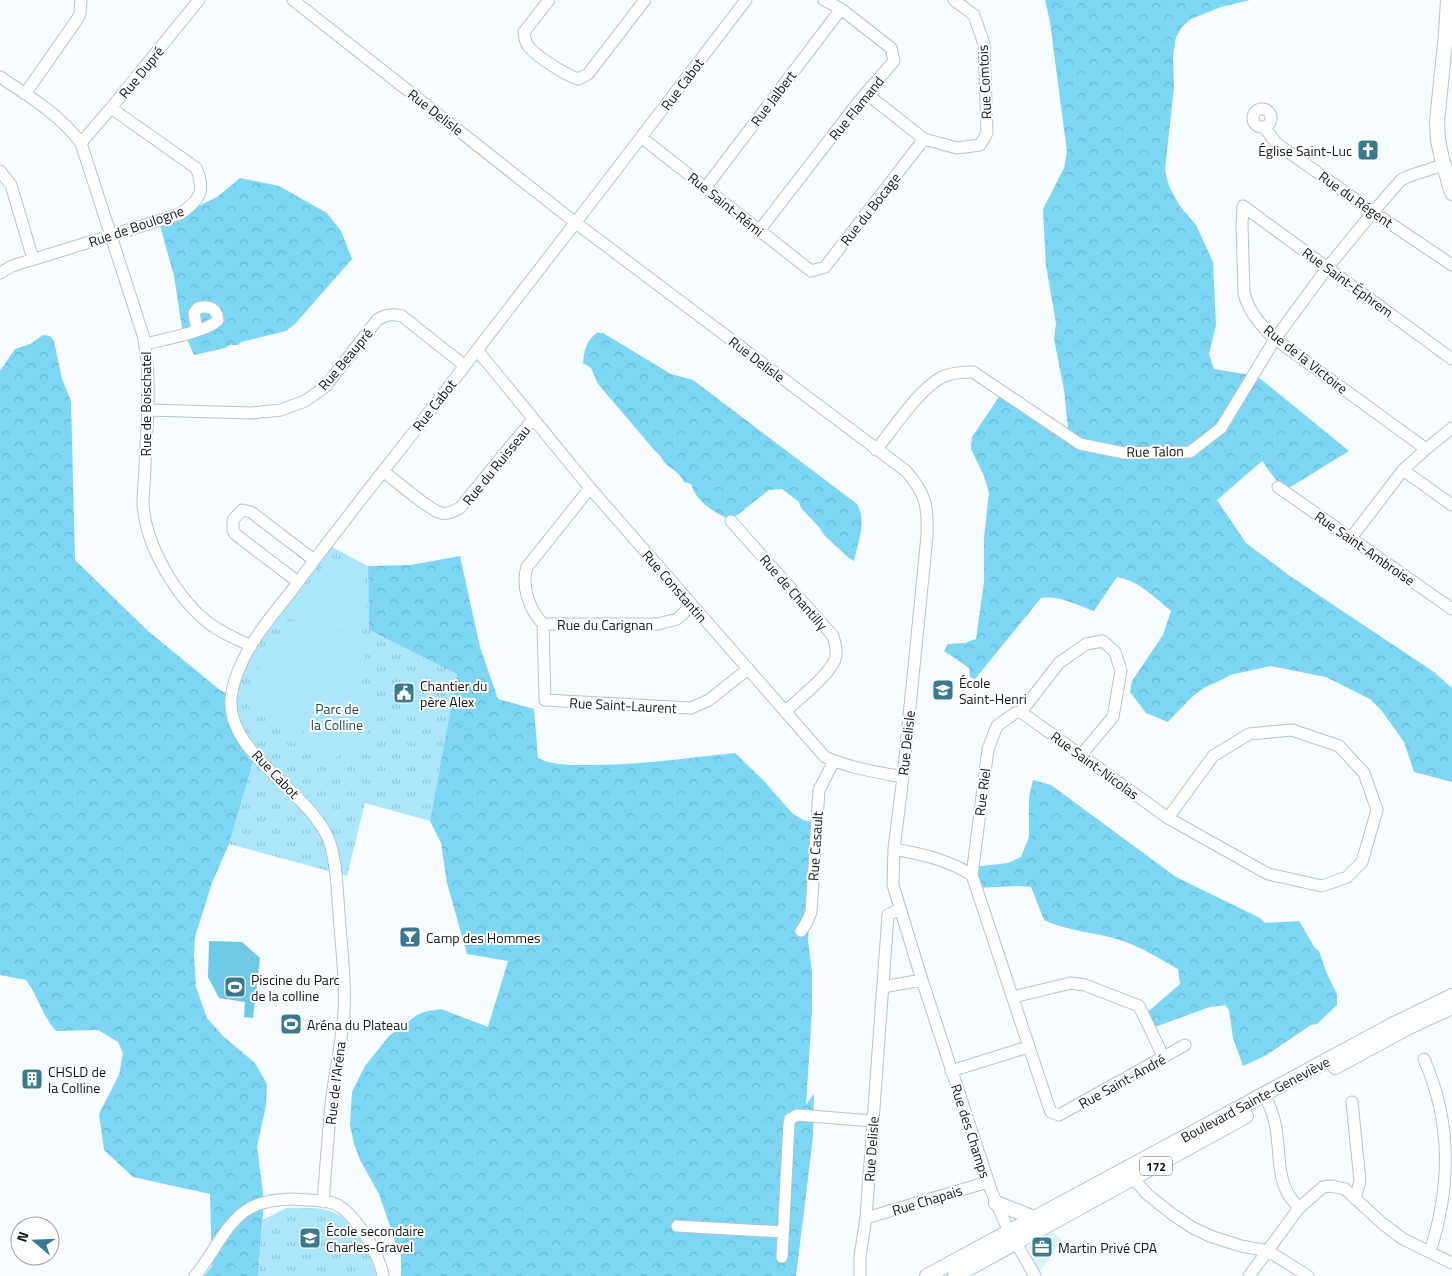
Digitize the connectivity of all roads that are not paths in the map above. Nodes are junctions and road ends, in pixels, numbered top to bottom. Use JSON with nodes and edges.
{"nodes":[{"id":1,"x":81,"y":0,"type":"edge"},
{"id":2,"x":199,"y":0,"type":"edge"},
{"id":3,"x":293,"y":0,"type":"edge"},
{"id":4,"x":549,"y":0,"type":"edge"},
{"id":5,"x":645,"y":0,"type":"edge"},
{"id":6,"x":746,"y":0,"type":"edge"},
{"id":7,"x":824,"y":0,"type":"edge"},
{"id":8,"x":954,"y":0,"type":"edge"},
{"id":9,"x":1448,"y":0,"type":"edge"},
{"id":10,"x":841,"y":9,"type":"junction"},
{"id":11,"x":0,"y":77,"type":"edge"},
{"id":12,"x":25,"y":94,"type":"junction"},
{"id":13,"x":867,"y":94,"type":"junction"},
{"id":14,"x":111,"y":108,"type":"junction"},
{"id":15,"x":1264,"y":128,"type":"dead end"},
{"id":16,"x":641,"y":138,"type":"junction"},
{"id":17,"x":924,"y":139,"type":"junction"},
{"id":18,"x":81,"y":143,"type":"junction"},
{"id":19,"x":1443,"y":165,"type":"junction"},
{"id":20,"x":0,"y":171,"type":"edge"},
{"id":21,"x":706,"y":187,"type":"junction"},
{"id":22,"x":1452,"y":193,"type":"edge"},
{"id":23,"x":1243,"y":206,"type":"joint"},
{"id":24,"x":1373,"y":212,"type":"junction"},
{"id":25,"x":576,"y":222,"type":"junction"},
{"id":26,"x":759,"y":231,"type":"junction"},
{"id":27,"x":111,"y":236,"type":"junction"},
{"id":28,"x":33,"y":259,"type":"junction"},
{"id":29,"x":1452,"y":265,"type":"edge"},
{"id":30,"x":1328,"y":267,"type":"junction"},
{"id":31,"x":811,"y":271,"type":"joint"},
{"id":32,"x":0,"y":272,"type":"edge"},
{"id":33,"x":197,"y":330,"type":"dead end"},
{"id":34,"x":1275,"y":338,"type":"junction"},
{"id":35,"x":144,"y":344,"type":"junction"},
{"id":36,"x":476,"y":350,"type":"junction"},
{"id":37,"x":1452,"y":359,"type":"edge"},
{"id":38,"x":465,"y":366,"type":"junction"},
{"id":39,"x":148,"y":410,"type":"junction"},
{"id":40,"x":532,"y":420,"type":"junction"},
{"id":41,"x":1450,"y":433,"type":"edge"},
{"id":42,"x":1426,"y":448,"type":"junction"},
{"id":43,"x":876,"y":450,"type":"junction"},
{"id":44,"x":1402,"y":470,"type":"junction"},
{"id":45,"x":383,"y":471,"type":"junction"},
{"id":46,"x":1278,"y":487,"type":"dead end"},
{"id":47,"x":590,"y":488,"type":"junction"},
{"id":48,"x":1452,"y":506,"type":"edge"},
{"id":49,"x":731,"y":520,"type":"dead end"},
{"id":50,"x":1351,"y":538,"type":"junction"},
{"id":51,"x":314,"y":560,"type":"junction"},
{"id":52,"x":298,"y":582,"type":"junction"},
{"id":53,"x":691,"y":606,"type":"junction"},
{"id":54,"x":1452,"y":609,"type":"edge"},
{"id":55,"x":543,"y":624,"type":"junction"},
{"id":56,"x":251,"y":646,"type":"junction"},
{"id":57,"x":748,"y":669,"type":"junction"},
{"id":58,"x":785,"y":712,"type":"junction"},
{"id":59,"x":1021,"y":712,"type":"junction"},
{"id":60,"x":1081,"y":754,"type":"junction"},
{"id":61,"x":834,"y":761,"type":"junction"},
{"id":62,"x":903,"y":777,"type":"junction"},
{"id":63,"x":1168,"y":818,"type":"junction"},
{"id":64,"x":316,"y":819,"type":"joint"},
{"id":65,"x":894,"y":849,"type":"junction"},
{"id":66,"x":893,"y":864,"type":"joint"},
{"id":67,"x":972,"y":875,"type":"junction"},
{"id":68,"x":900,"y":909,"type":"junction"},
{"id":69,"x":801,"y":931,"type":"dead end"},
{"id":70,"x":922,"y":980,"type":"junction"},
{"id":71,"x":883,"y":987,"type":"junction"},
{"id":72,"x":1452,"y":996,"type":"edge"},
{"id":73,"x":1013,"y":997,"type":"junction"},
{"id":74,"x":1452,"y":1007,"type":"edge"},
{"id":75,"x":1185,"y":1045,"type":"dead end"},
{"id":76,"x":1028,"y":1047,"type":"junction"},
{"id":77,"x":1164,"y":1058,"type":"junction"},
{"id":78,"x":1424,"y":1059,"type":"dead end"},
{"id":79,"x":951,"y":1071,"type":"junction"},
{"id":80,"x":1352,"y":1102,"type":"dead end"},
{"id":81,"x":1268,"y":1103,"type":"junction"},
{"id":82,"x":1058,"y":1115,"type":"joint"},
{"id":83,"x":873,"y":1121,"type":"junction"},
{"id":84,"x":1450,"y":1165,"type":"edge"},
{"id":85,"x":1133,"y":1178,"type":"junction"},
{"id":86,"x":988,"y":1182,"type":"junction"},
{"id":87,"x":1355,"y":1199,"type":"junction"},
{"id":88,"x":323,"y":1202,"type":"junction"},
{"id":89,"x":996,"y":1203,"type":"junction"},
{"id":90,"x":1299,"y":1208,"type":"junction"},
{"id":91,"x":866,"y":1218,"type":"junction"},
{"id":92,"x":1034,"y":1218,"type":"junction"},
{"id":93,"x":677,"y":1226,"type":"dead end"},
{"id":94,"x":783,"y":1232,"type":"junction"},
{"id":95,"x":1012,"y":1238,"type":"junction"},
{"id":96,"x":1268,"y":1251,"type":"junction"},
{"id":97,"x":1430,"y":1252,"type":"junction"},
{"id":98,"x":782,"y":1257,"type":"dead end"},
{"id":99,"x":1452,"y":1263,"type":"edge"},
{"id":100,"x":196,"y":1276,"type":"edge"},
{"id":101,"x":383,"y":1276,"type":"edge"},
{"id":102,"x":860,"y":1276,"type":"edge"},
{"id":103,"x":927,"y":1276,"type":"edge"},
{"id":104,"x":955,"y":1276,"type":"edge"},
{"id":105,"x":1035,"y":1276,"type":"edge"},
{"id":106,"x":1249,"y":1276,"type":"edge"},
{"id":107,"x":1308,"y":1276,"type":"edge"}],
"edges":[{"from":1,"to":12,"type":"street"},
{"from":2,"to":14,"type":"street","name":"Rue Dupré"},
{"from":3,"to":25,"type":"street","name":"Rue Delisle"},
{"from":4,"to":5,"type":"street"},
{"from":6,"to":16,"type":"street","name":"Rue Cabot"},
{"from":7,"to":10,"type":"street","name":"Rue Flamand"},
{"from":8,"to":17,"type":"street","name":"Rue Comtois"},
{"from":9,"to":19,"type":"main road"},
{"from":10,"to":13,"type":"street","name":"Rue Flamand"},
{"from":10,"to":21,"type":"street","name":"Rue Jalbert"},
{"from":11,"to":12,"type":"street","name":"Rue de Boischatel"},
{"from":12,"to":18,"type":"street","name":"Rue de Boischatel"},
{"from":13,"to":17,"type":"street"},
{"from":13,"to":26,"type":"street","name":"Rue Flamand"},
{"from":14,"to":18,"type":"street","name":"Rue Dupré"},
{"from":14,"to":27,"type":"street","name":"Rue de Boulogne"},
{"from":15,"to":24,"type":"street","name":"Rue du Régent"},
{"from":16,"to":21,"type":"street","name":"Rue Saint-Rémi"},
{"from":16,"to":25,"type":"street","name":"Rue Cabot"},
{"from":17,"to":31,"type":"street","name":"Rue du Bocage"},
{"from":18,"to":27,"type":"street","name":"Rue de Boischatel"},
{"from":19,"to":22,"type":"main road"},
{"from":19,"to":24,"type":"street","name":"Rue Talon"},
{"from":20,"to":28,"type":"street"},
{"from":21,"to":26,"type":"street","name":"Rue Saint-Rémi"},
{"from":23,"to":30,"type":"street","name":"Rue Saint-Éphrem"},
{"from":23,"to":34,"type":"street","name":"Rue de la Victoire"},
{"from":24,"to":29,"type":"street","name":"Rue du Régent"},
{"from":24,"to":30,"type":"street","name":"Rue Talon"},
{"from":25,"to":36,"type":"street","name":"Rue Cabot"},
{"from":25,"to":43,"type":"street","name":"Rue Delisle"},
{"from":26,"to":31,"type":"street","name":"Rue Saint-Rémi"},
{"from":27,"to":28,"type":"street","name":"Rue de Boulogne"},
{"from":27,"to":35,"type":"street","name":"Rue de Boischatel"},
{"from":28,"to":32,"type":"street","name":"Rue de Boulogne"},
{"from":30,"to":34,"type":"street","name":"Rue Talon"},
{"from":30,"to":37,"type":"street","name":"Rue Saint-Éphrem"},
{"from":33,"to":35,"type":"street"},
{"from":34,"to":42,"type":"street","name":"Rue de la Victoire"},
{"from":34,"to":43,"type":"street","name":"Rue Talon"},
{"from":35,"to":39,"type":"street","name":"Rue de Boischatel"},
{"from":36,"to":38,"type":"street","name":"Rue Cabot"},
{"from":36,"to":40,"type":"street","name":"Rue Constantin"},
{"from":38,"to":39,"type":"street","name":"Rue Beaupré"},
{"from":38,"to":45,"type":"street","name":"Rue Cabot"},
{"from":39,"to":56,"type":"street","name":"Rue de Boischatel"},
{"from":40,"to":45,"type":"street","name":"Rue du Ruisseau"},
{"from":40,"to":47,"type":"street","name":"Rue Constantin"},
{"from":41,"to":42,"type":"street"},
{"from":42,"to":44,"type":"street"},
{"from":43,"to":62,"type":"street","name":"Rue Delisle"},
{"from":44,"to":48,"type":"street"},
{"from":44,"to":50,"type":"street"},
{"from":45,"to":51,"type":"street","name":"Rue Cabot"},
{"from":46,"to":50,"type":"street","name":"Rue Saint-Ambroise"},
{"from":47,"to":53,"type":"street","name":"Rue Constantin"},
{"from":47,"to":55,"type":"street"},
{"from":49,"to":58,"type":"street","name":"Rue de Chantilly"},
{"from":50,"to":54,"type":"street","name":"Rue Saint-Ambroise"},
{"from":51,"to":52,"type":"street","name":"Rue Cabot"},
{"from":51,"to":52,"type":"street"},
{"from":52,"to":56,"type":"street","name":"Rue Cabot"},
{"from":53,"to":55,"type":"street","name":"Rue du Carignan"},
{"from":53,"to":57,"type":"street","name":"Rue Constantin"},
{"from":55,"to":57,"type":"street","name":"Rue Saint-Laurent"},
{"from":56,"to":64,"type":"street","name":"Rue Cabot"},
{"from":57,"to":58,"type":"street","name":"Rue Constantin"},
{"from":58,"to":61,"type":"street","name":"Rue Constantin"},
{"from":59,"to":60,"type":"street","name":"Rue Saint-Nicolas"},
{"from":59,"to":60,"type":"street","name":"Rue Riel"},
{"from":59,"to":67,"type":"street","name":"Rue Riel"},
{"from":60,"to":63,"type":"street","name":"Rue Saint-Nicolas"},
{"from":61,"to":62,"type":"street","name":"Rue Constantin"},
{"from":61,"to":69,"type":"street","name":"Rue Casault"},
{"from":62,"to":65,"type":"street","name":"Rue Delisle"},
{"from":63,"to":63,"type":"street","name":"Rue Saint-Nicolas"},
{"from":64,"to":88,"type":"street","name":"Rue de l'Aréna"},
{"from":65,"to":66,"type":"street","name":"Rue Delisle"},
{"from":65,"to":67,"type":"street"},
{"from":66,"to":68,"type":"street","name":"Rue des Champs"},
{"from":67,"to":73,"type":"street","name":"Rue Riel"},
{"from":68,"to":70,"type":"street","name":"Rue des Champs"},
{"from":68,"to":71,"type":"street","name":"Rue Delisle"},
{"from":70,"to":71,"type":"street"},
{"from":70,"to":79,"type":"street","name":"Rue des Champs"},
{"from":71,"to":83,"type":"street","name":"Rue Delisle"},
{"from":72,"to":92,"type":"main road","name":"Boulevard Sainte-Geneviève","number":"172"},
{"from":73,"to":76,"type":"street","name":"Rue Riel"},
{"from":73,"to":77,"type":"street"},
{"from":74,"to":81,"type":"main road","name":"Boulevard Sainte-Geneviève","number":"172"},
{"from":75,"to":77,"type":"street","name":"Rue Saint-André"},
{"from":76,"to":79,"type":"street"},
{"from":76,"to":82,"type":"street","name":"Rue Riel"},
{"from":77,"to":82,"type":"street","name":"Rue Saint-André"},
{"from":78,"to":84,"type":"street"},
{"from":79,"to":86,"type":"street","name":"Rue des Champs"},
{"from":80,"to":87,"type":"street"},
{"from":81,"to":85,"type":"main road","name":"Boulevard Sainte-Geneviève","number":"172"},
{"from":81,"to":90,"type":"street"},
{"from":83,"to":91,"type":"street","name":"Rue Delisle"},
{"from":83,"to":94,"type":"street"},
{"from":84,"to":97,"type":"street"},
{"from":85,"to":95,"type":"main road","name":"Boulevard Sainte-Geneviève","number":"172"},
{"from":85,"to":96,"type":"street"},
{"from":86,"to":89,"type":"street","name":"Rue des Champs"},
{"from":86,"to":91,"type":"street","name":"Rue Chapais"},
{"from":87,"to":90,"type":"street"},
{"from":87,"to":97,"type":"street"},
{"from":88,"to":100,"type":"street"},
{"from":88,"to":101,"type":"street"},
{"from":89,"to":92,"type":"main road"},
{"from":89,"to":95,"type":"street","name":"Rue des Champs"},
{"from":90,"to":96,"type":"street"},
{"from":91,"to":102,"type":"street","name":"Rue Delisle"},
{"from":92,"to":95,"type":"main road","name":"Boulevard Sainte-Geneviève","number":"172"},
{"from":93,"to":94,"type":"street"},
{"from":94,"to":98,"type":"street"},
{"from":95,"to":103,"type":"main road","name":"Boulevard Sainte-Geneviève","number":"172"},
{"from":95,"to":104,"type":"main road","name":"Boulevard Sainte-Geneviève","number":"172"},
{"from":95,"to":105,"type":"street","name":"Rue des Champs"},
{"from":96,"to":106,"type":"street"},
{"from":96,"to":107,"type":"street"},
{"from":97,"to":99,"type":"street"}]}
